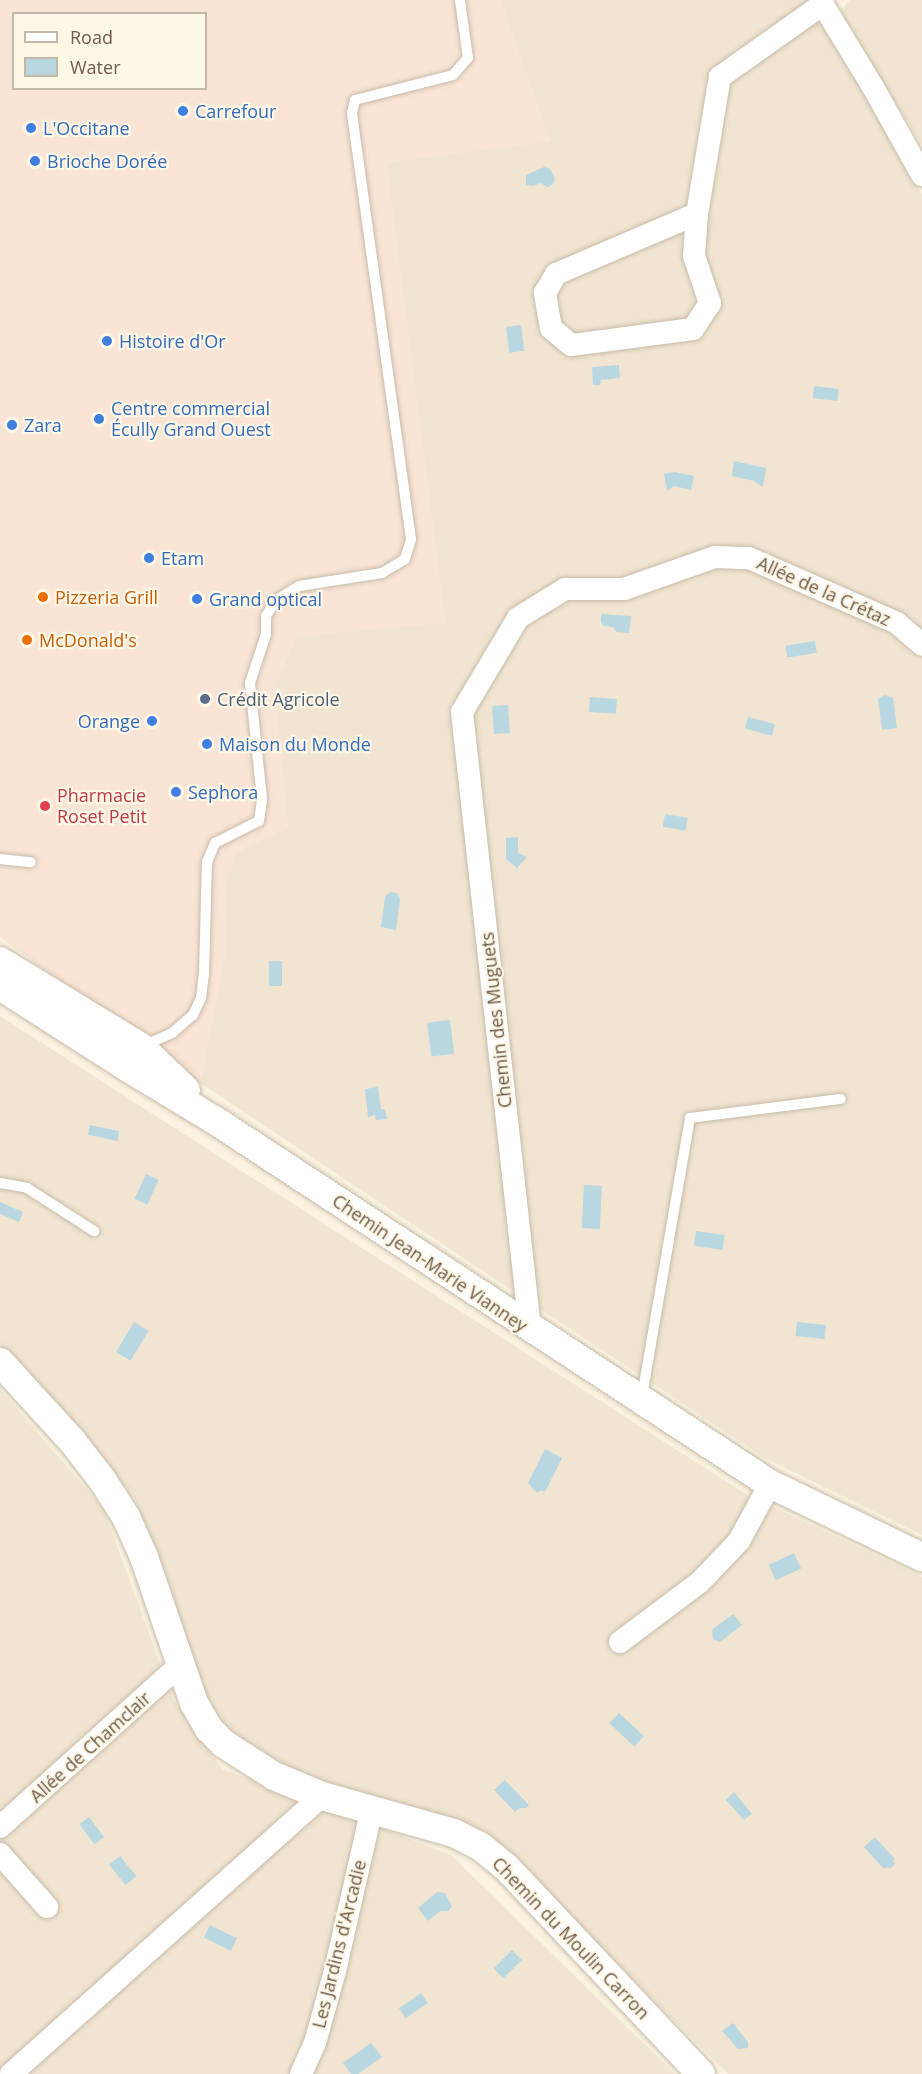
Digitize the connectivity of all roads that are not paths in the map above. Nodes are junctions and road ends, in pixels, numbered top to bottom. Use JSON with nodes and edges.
{"nodes":[{"id":1,"x":460,"y":0,"type":"edge"},
{"id":2,"x":821,"y":2,"type":"edge"},
{"id":3,"x":922,"y":175,"type":"edge"},
{"id":4,"x":697,"y":214,"type":"junction"},
{"id":5,"x":922,"y":645,"type":"edge"},
{"id":6,"x":462,"y":712,"type":"joint"},
{"id":7,"x":3,"y":861,"type":"edge"},
{"id":8,"x":31,"y":862,"type":"dead end"},
{"id":9,"x":0,"y":961,"type":"edge"},
{"id":10,"x":0,"y":986,"type":"edge"},
{"id":11,"x":141,"y":1047,"type":"junction"},
{"id":12,"x":842,"y":1099,"type":"dead end"},
{"id":13,"x":219,"y":1123,"type":"junction"},
{"id":14,"x":0,"y":1183,"type":"edge"},
{"id":15,"x":94,"y":1231,"type":"dead end"},
{"id":16,"x":530,"y":1329,"type":"junction"},
{"id":17,"x":0,"y":1362,"type":"edge"},
{"id":18,"x":641,"y":1402,"type":"junction"},
{"id":19,"x":770,"y":1484,"type":"junction"},
{"id":20,"x":922,"y":1557,"type":"edge"},
{"id":21,"x":620,"y":1642,"type":"dead end"},
{"id":22,"x":179,"y":1666,"type":"junction"},
{"id":23,"x":322,"y":1796,"type":"junction"},
{"id":24,"x":371,"y":1812,"type":"junction"},
{"id":25,"x":0,"y":1827,"type":"edge"},
{"id":26,"x":0,"y":1854,"type":"edge"},
{"id":27,"x":47,"y":1907,"type":"dead end"},
{"id":28,"x":11,"y":2074,"type":"edge"},
{"id":29,"x":301,"y":2074,"type":"edge"},
{"id":30,"x":701,"y":2074,"type":"edge"}],
"edges":[{"from":1,"to":11,"type":"lane"},
{"from":2,"to":3,"type":"street"},
{"from":2,"to":4,"type":"street"},
{"from":4,"to":4,"type":"street"},
{"from":5,"to":6,"type":"street","name":"Allée de la Crétaz"},
{"from":6,"to":16,"type":"street","name":"Chemin des Muguets"},
{"from":7,"to":8,"type":"lane"},
{"from":9,"to":11,"type":"street","name":"Chemin Jean-Marie Vianney"},
{"from":10,"to":13,"type":"street","name":"Chemin Jean-Marie Vianney"},
{"from":11,"to":13,"type":"street","name":"Chemin Jean-Marie Vianney"},
{"from":12,"to":18,"type":"lane"},
{"from":13,"to":16,"type":"street","name":"Chemin Jean-Marie Vianney"},
{"from":14,"to":15,"type":"lane"},
{"from":16,"to":18,"type":"street","name":"Chemin Jean-Marie Vianney"},
{"from":17,"to":22,"type":"street","name":"Chemin du Moulin Carron"},
{"from":18,"to":19,"type":"street","name":"Chemin Jean-Marie Vianney"},
{"from":19,"to":20,"type":"street","name":"Chemin Jean-Marie Vianney"},
{"from":19,"to":21,"type":"street"},
{"from":22,"to":23,"type":"street","name":"Chemin du Moulin Carron"},
{"from":22,"to":25,"type":"street","name":"Allée de Chamclair"},
{"from":23,"to":24,"type":"street","name":"Chemin du Moulin Carron"},
{"from":23,"to":28,"type":"street"},
{"from":24,"to":29,"type":"street","name":"Les Jardins d'Arcadie"},
{"from":24,"to":30,"type":"street","name":"Chemin du Moulin Carron"},
{"from":26,"to":27,"type":"street"}]}
